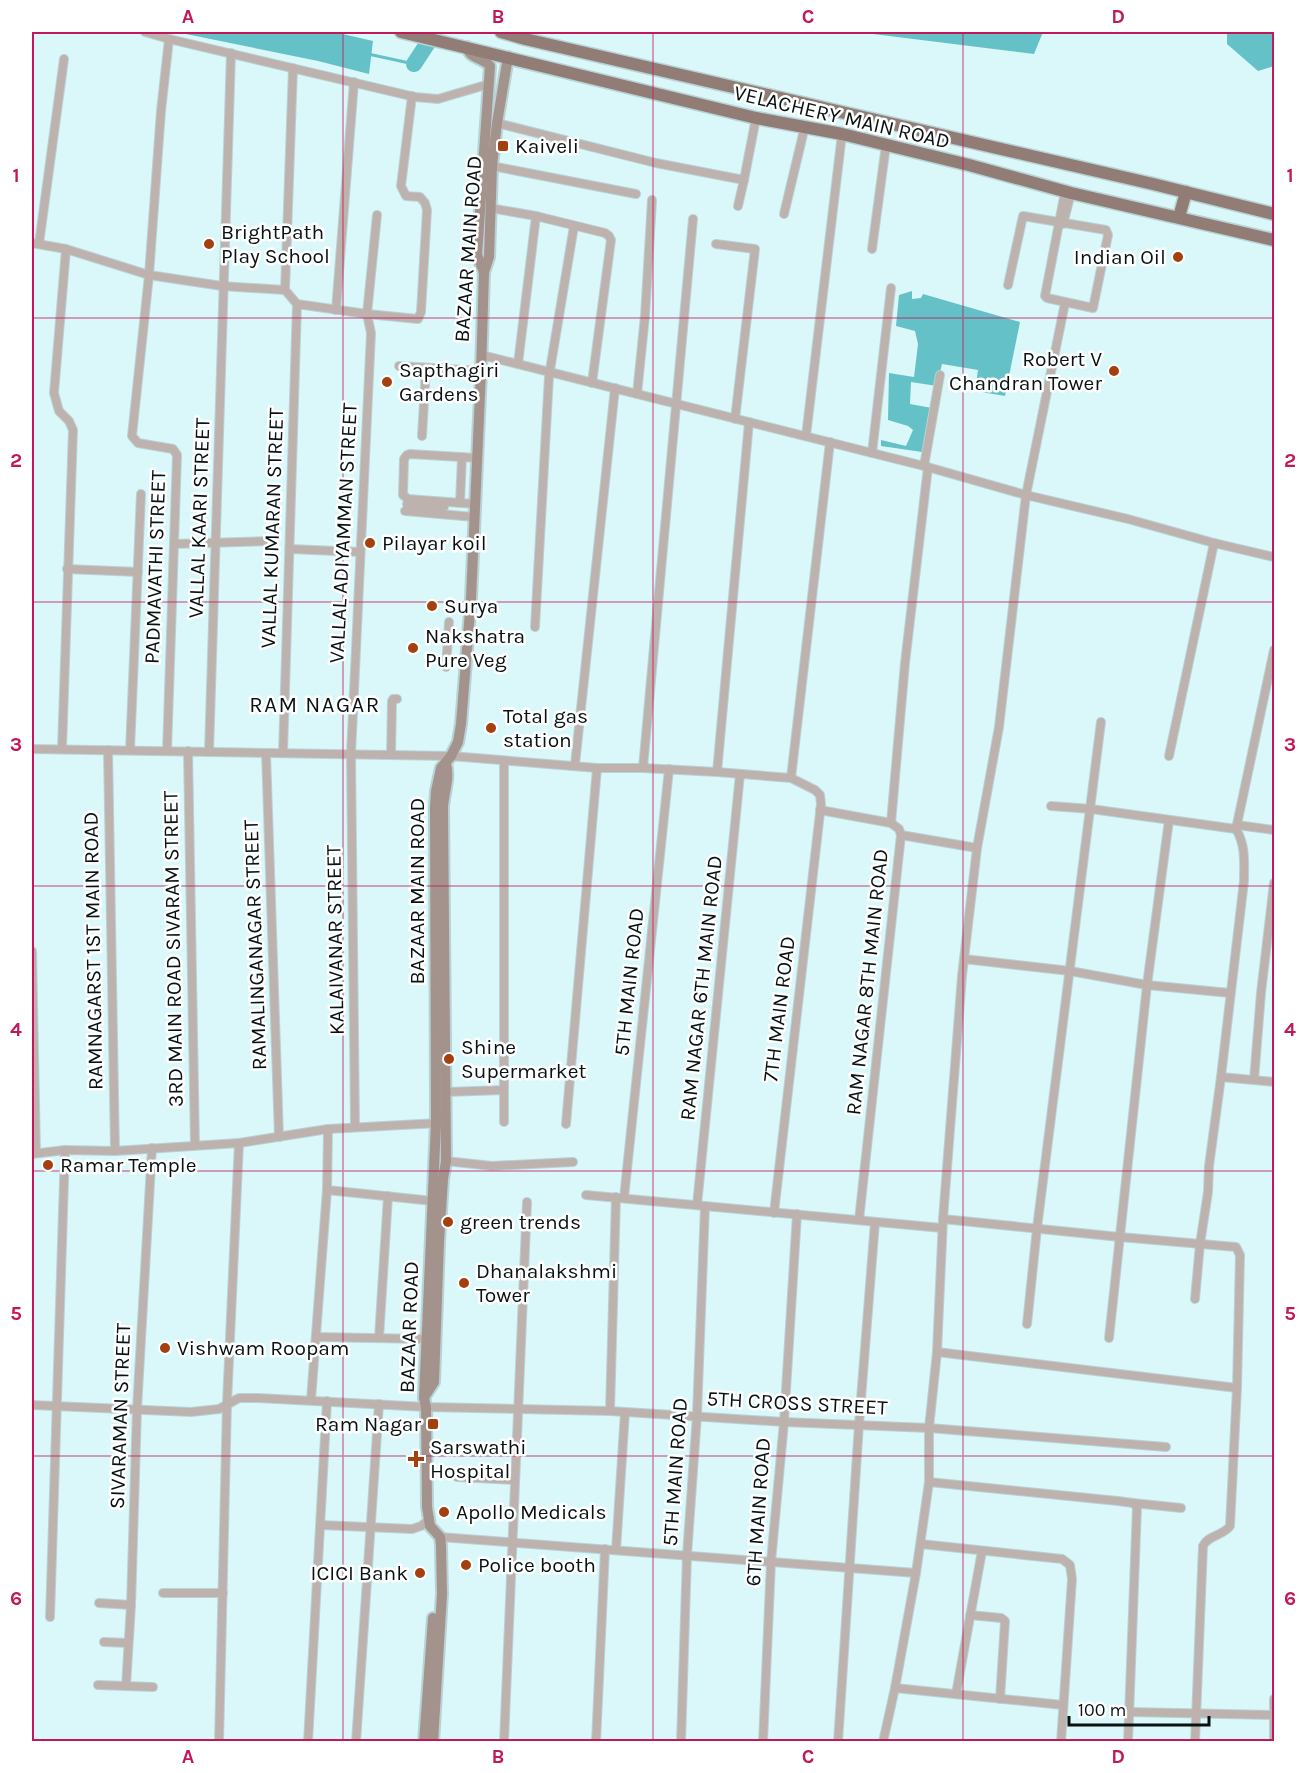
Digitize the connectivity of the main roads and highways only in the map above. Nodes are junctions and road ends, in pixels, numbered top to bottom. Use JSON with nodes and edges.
{"nodes":[{"id":1,"x":400,"y":32,"type":"edge"},
{"id":2,"x":501,"y":32,"type":"edge"},
{"id":3,"x":467,"y":47,"type":"junction"},
{"id":4,"x":508,"y":57,"type":"junction"},
{"id":5,"x":1186,"y":192,"type":"junction"},
{"id":6,"x":1275,"y":214,"type":"edge"},
{"id":7,"x":1179,"y":217,"type":"junction"},
{"id":8,"x":1275,"y":240,"type":"edge"},
{"id":9,"x":484,"y":272,"type":"junction"},
{"id":10,"x":449,"y":760,"type":"junction"},
{"id":11,"x":441,"y":1122,"type":"junction"},
{"id":12,"x":425,"y":1403,"type":"junction"},
{"id":13,"x":437,"y":1534,"type":"junction"},
{"id":14,"x":424,"y":1742,"type":"edge"},
{"id":15,"x":433,"y":1742,"type":"edge"}],
"edges":[{"from":1,"to":3,"type":"main road","name":"VELACHERY MAIN ROAD"},
{"from":2,"to":5,"type":"main road","name":"VELACHERY MAIN ROAD"},
{"from":3,"to":4,"type":"main road","name":"VELACHERY MAIN ROAD"},
{"from":3,"to":9,"type":"main road"},
{"from":4,"to":7,"type":"main road","name":"VELACHERY MAIN ROAD"},
{"from":4,"to":9,"type":"main road","name":"BAZAAR MAIN ROAD"},
{"from":5,"to":6,"type":"main road","name":"VELACHERY MAIN ROAD"},
{"from":5,"to":7,"type":"main road"},
{"from":7,"to":8,"type":"main road","name":"VELACHERY MAIN ROAD"},
{"from":9,"to":10,"type":"main road","name":"BAZAAR MAIN ROAD"},
{"from":10,"to":11,"type":"main road"},
{"from":10,"to":11,"type":"main road","name":"BAZAAR MAIN ROAD"},
{"from":11,"to":12,"type":"main road","name":"BAZAAR ROAD"},
{"from":11,"to":12,"type":"main road"},
{"from":12,"to":13,"type":"main road","name":"BAZAAR ROAD"},
{"from":13,"to":14,"type":"main road","name":"BAZAAR ROAD"},
{"from":13,"to":15,"type":"main road","name":"BAZAAR ROAD"}]}
